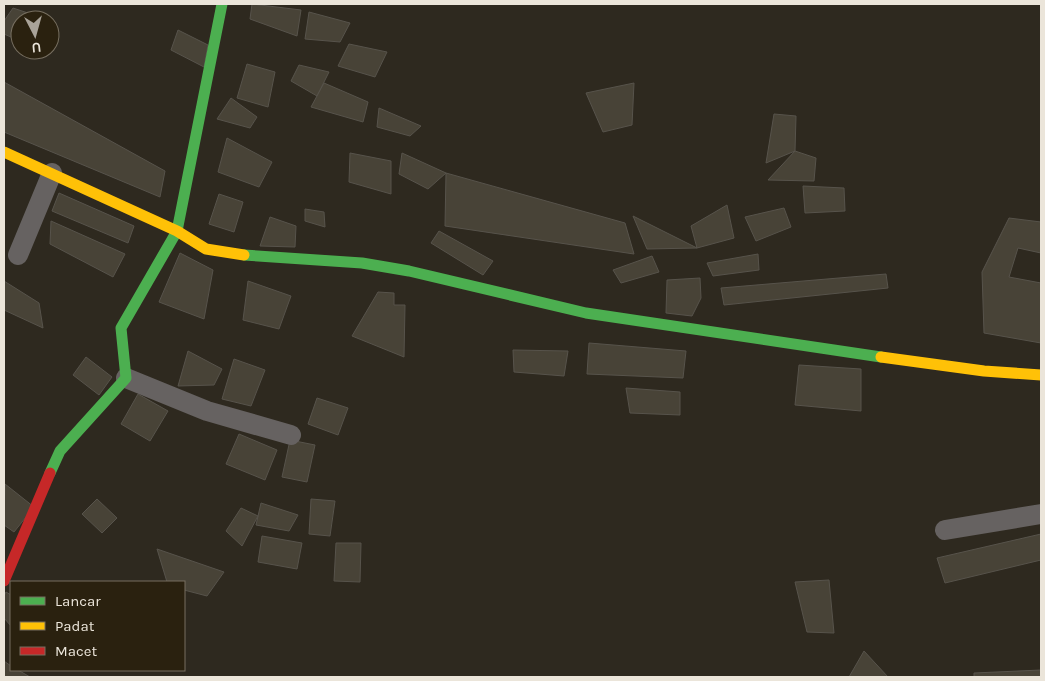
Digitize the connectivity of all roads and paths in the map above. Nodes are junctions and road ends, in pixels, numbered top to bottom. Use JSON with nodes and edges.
{"nodes":[{"id":1,"x":222,"y":4,"type":"edge"},
{"id":2,"x":4,"y":152,"type":"edge"},
{"id":3,"x":52,"y":173,"type":"junction"},
{"id":4,"x":177,"y":231,"type":"junction"},
{"id":5,"x":18,"y":255,"type":"dead end"},
{"id":6,"x":1041,"y":375,"type":"edge"},
{"id":7,"x":126,"y":378,"type":"junction"},
{"id":8,"x":291,"y":434,"type":"dead end"},
{"id":9,"x":1041,"y":514,"type":"edge"},
{"id":10,"x":945,"y":530,"type":"dead end"},
{"id":11,"x":4,"y":581,"type":"edge"}],
"edges":[{"from":1,"to":4,"type":"street"},
{"from":2,"to":3,"type":"street"},
{"from":3,"to":4,"type":"street"},
{"from":3,"to":5,"type":"street"},
{"from":4,"to":6,"type":"street"},
{"from":4,"to":7,"type":"street"},
{"from":7,"to":8,"type":"street"},
{"from":7,"to":11,"type":"street"},
{"from":9,"to":10,"type":"street"}]}
